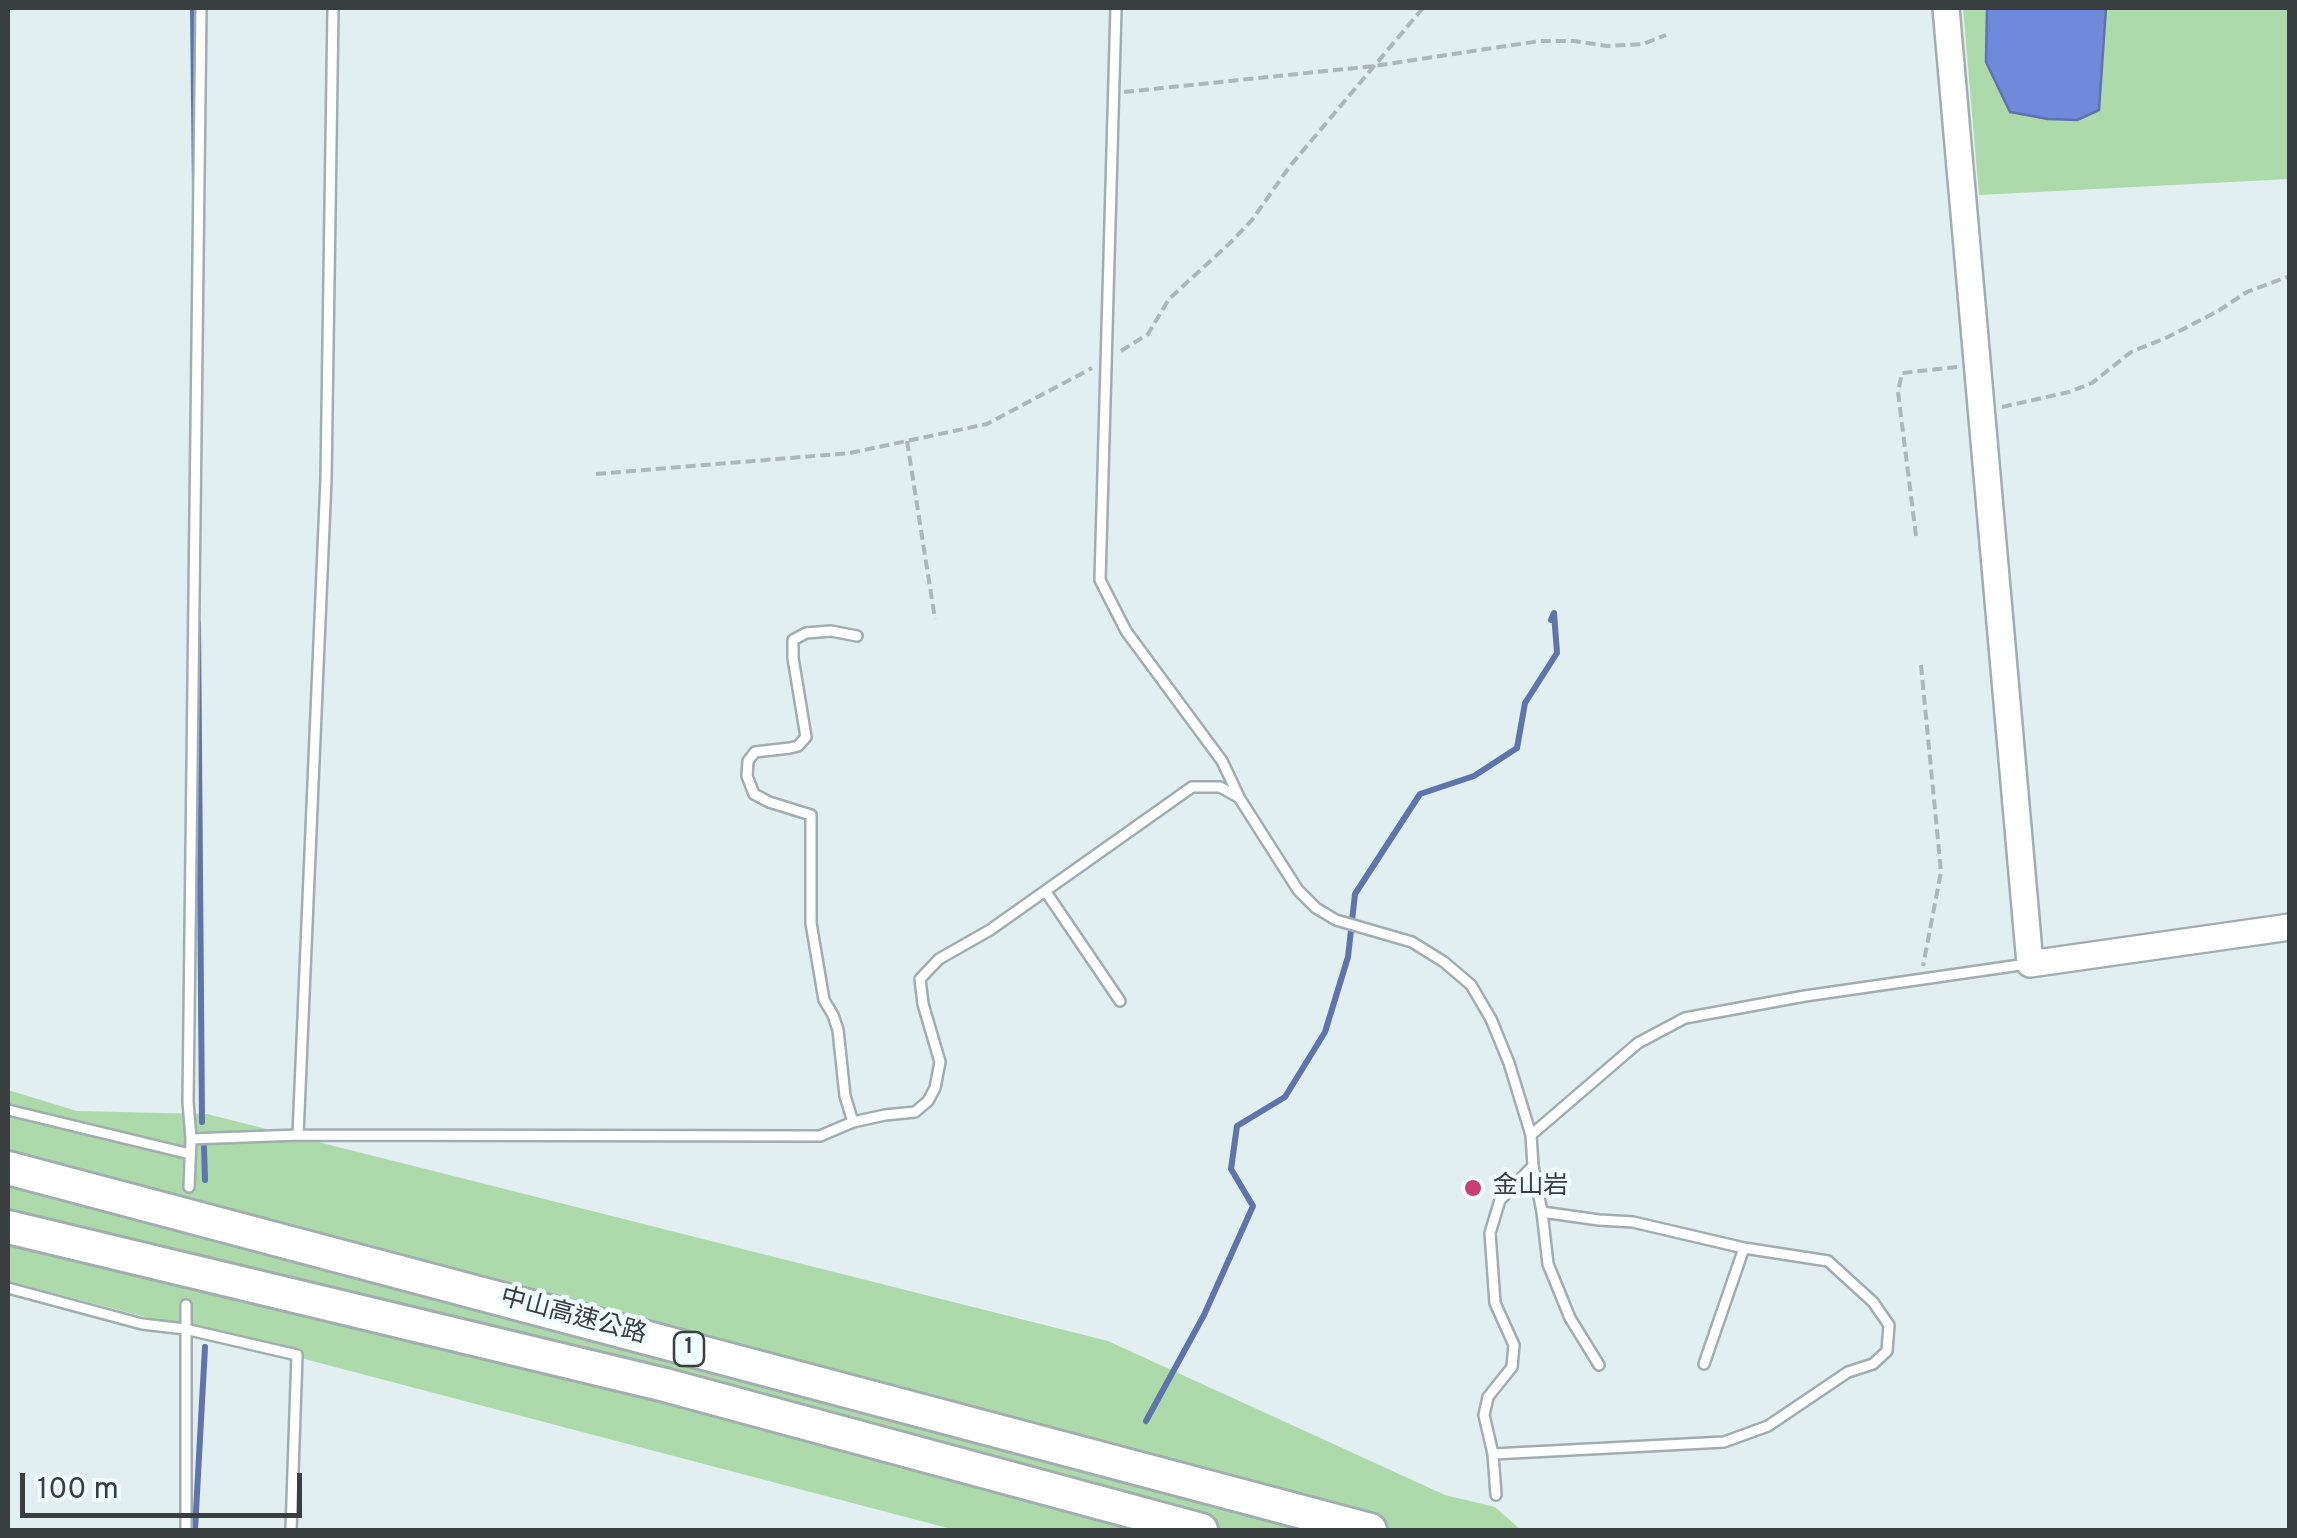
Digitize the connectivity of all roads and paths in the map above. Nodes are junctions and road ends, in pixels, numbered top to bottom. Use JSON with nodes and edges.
{"nodes":[{"id":1,"x":200,"y":8,"type":"edge"},
{"id":2,"x":333,"y":8,"type":"edge"},
{"id":3,"x":1116,"y":8,"type":"edge"},
{"id":4,"x":1423,"y":8,"type":"edge"},
{"id":5,"x":1946,"y":8,"type":"edge"},
{"id":6,"x":1666,"y":36,"type":"dead end"},
{"id":7,"x":1374,"y":66,"type":"junction"},
{"id":8,"x":1114,"y":93,"type":"junction"},
{"id":9,"x":2290,"y":276,"type":"edge"},
{"id":10,"x":1106,"y":360,"type":"junction"},
{"id":11,"x":1978,"y":365,"type":"junction"},
{"id":12,"x":1982,"y":411,"type":"junction"},
{"id":13,"x":907,"y":441,"type":"junction"},
{"id":14,"x":596,"y":474,"type":"dead end"},
{"id":15,"x":1916,"y":536,"type":"dead end"},
{"id":16,"x":935,"y":619,"type":"dead end"},
{"id":17,"x":857,"y":636,"type":"dead end"},
{"id":18,"x":1921,"y":666,"type":"dead end"},
{"id":19,"x":1240,"y":798,"type":"junction"},
{"id":20,"x":1046,"y":892,"type":"junction"},
{"id":21,"x":2290,"y":928,"type":"edge"},
{"id":22,"x":2030,"y":964,"type":"junction"},
{"id":23,"x":1920,"y":981,"type":"junction"},
{"id":24,"x":1120,"y":1001,"type":"dead end"},
{"id":25,"x":8,"y":1110,"type":"edge"},
{"id":26,"x":853,"y":1122,"type":"junction"},
{"id":27,"x":298,"y":1135,"type":"junction"},
{"id":28,"x":1531,"y":1135,"type":"junction"},
{"id":29,"x":191,"y":1140,"type":"junction"},
{"id":30,"x":190,"y":1154,"type":"junction"},
{"id":31,"x":1533,"y":1166,"type":"junction"},
{"id":32,"x":8,"y":1168,"type":"edge"},
{"id":33,"x":189,"y":1187,"type":"dead end"},
{"id":34,"x":1542,"y":1212,"type":"junction"},
{"id":35,"x":9,"y":1228,"type":"edge"},
{"id":36,"x":1744,"y":1248,"type":"junction"},
{"id":37,"x":8,"y":1288,"type":"edge"},
{"id":38,"x":186,"y":1304,"type":"dead end"},
{"id":39,"x":185,"y":1329,"type":"junction"},
{"id":40,"x":1704,"y":1364,"type":"dead end"},
{"id":41,"x":1599,"y":1365,"type":"dead end"},
{"id":42,"x":1493,"y":1454,"type":"junction"},
{"id":43,"x":1496,"y":1495,"type":"dead end"},
{"id":44,"x":186,"y":1530,"type":"edge"},
{"id":45,"x":291,"y":1530,"type":"edge"},
{"id":46,"x":1202,"y":1530,"type":"edge"},
{"id":47,"x":1370,"y":1530,"type":"edge"}],
"edges":[{"from":1,"to":29,"type":"lane"},
{"from":2,"to":27,"type":"lane"},
{"from":3,"to":8,"type":"lane"},
{"from":4,"to":7,"type":"path"},
{"from":5,"to":11,"type":"street"},
{"from":6,"to":7,"type":"path"},
{"from":7,"to":8,"type":"path"},
{"from":7,"to":10,"type":"path"},
{"from":8,"to":10,"type":"lane"},
{"from":9,"to":12,"type":"path"},
{"from":10,"to":13,"type":"path"},
{"from":10,"to":19,"type":"lane"},
{"from":11,"to":12,"type":"street"},
{"from":11,"to":15,"type":"path"},
{"from":12,"to":22,"type":"street"},
{"from":13,"to":14,"type":"path"},
{"from":13,"to":16,"type":"path"},
{"from":17,"to":26,"type":"lane"},
{"from":18,"to":23,"type":"path"},
{"from":19,"to":20,"type":"lane"},
{"from":19,"to":28,"type":"lane"},
{"from":20,"to":24,"type":"lane"},
{"from":20,"to":26,"type":"lane"},
{"from":21,"to":22,"type":"street"},
{"from":22,"to":23,"type":"lane"},
{"from":23,"to":28,"type":"lane"},
{"from":25,"to":30,"type":"lane"},
{"from":26,"to":27,"type":"lane"},
{"from":27,"to":29,"type":"lane"},
{"from":28,"to":31,"type":"lane"},
{"from":29,"to":30,"type":"lane"},
{"from":30,"to":33,"type":"lane"},
{"from":31,"to":34,"type":"lane"},
{"from":31,"to":42,"type":"lane"},
{"from":32,"to":47,"type":"highway","name":"中山高速公路","number":"1"},
{"from":34,"to":36,"type":"lane"},
{"from":34,"to":41,"type":"lane"},
{"from":35,"to":46,"type":"highway","name":"中山高速公路","number":"1"},
{"from":36,"to":40,"type":"lane"},
{"from":36,"to":42,"type":"lane"},
{"from":37,"to":39,"type":"lane"},
{"from":38,"to":39,"type":"lane"},
{"from":39,"to":44,"type":"lane"},
{"from":39,"to":45,"type":"lane"},
{"from":42,"to":43,"type":"lane"}]}
